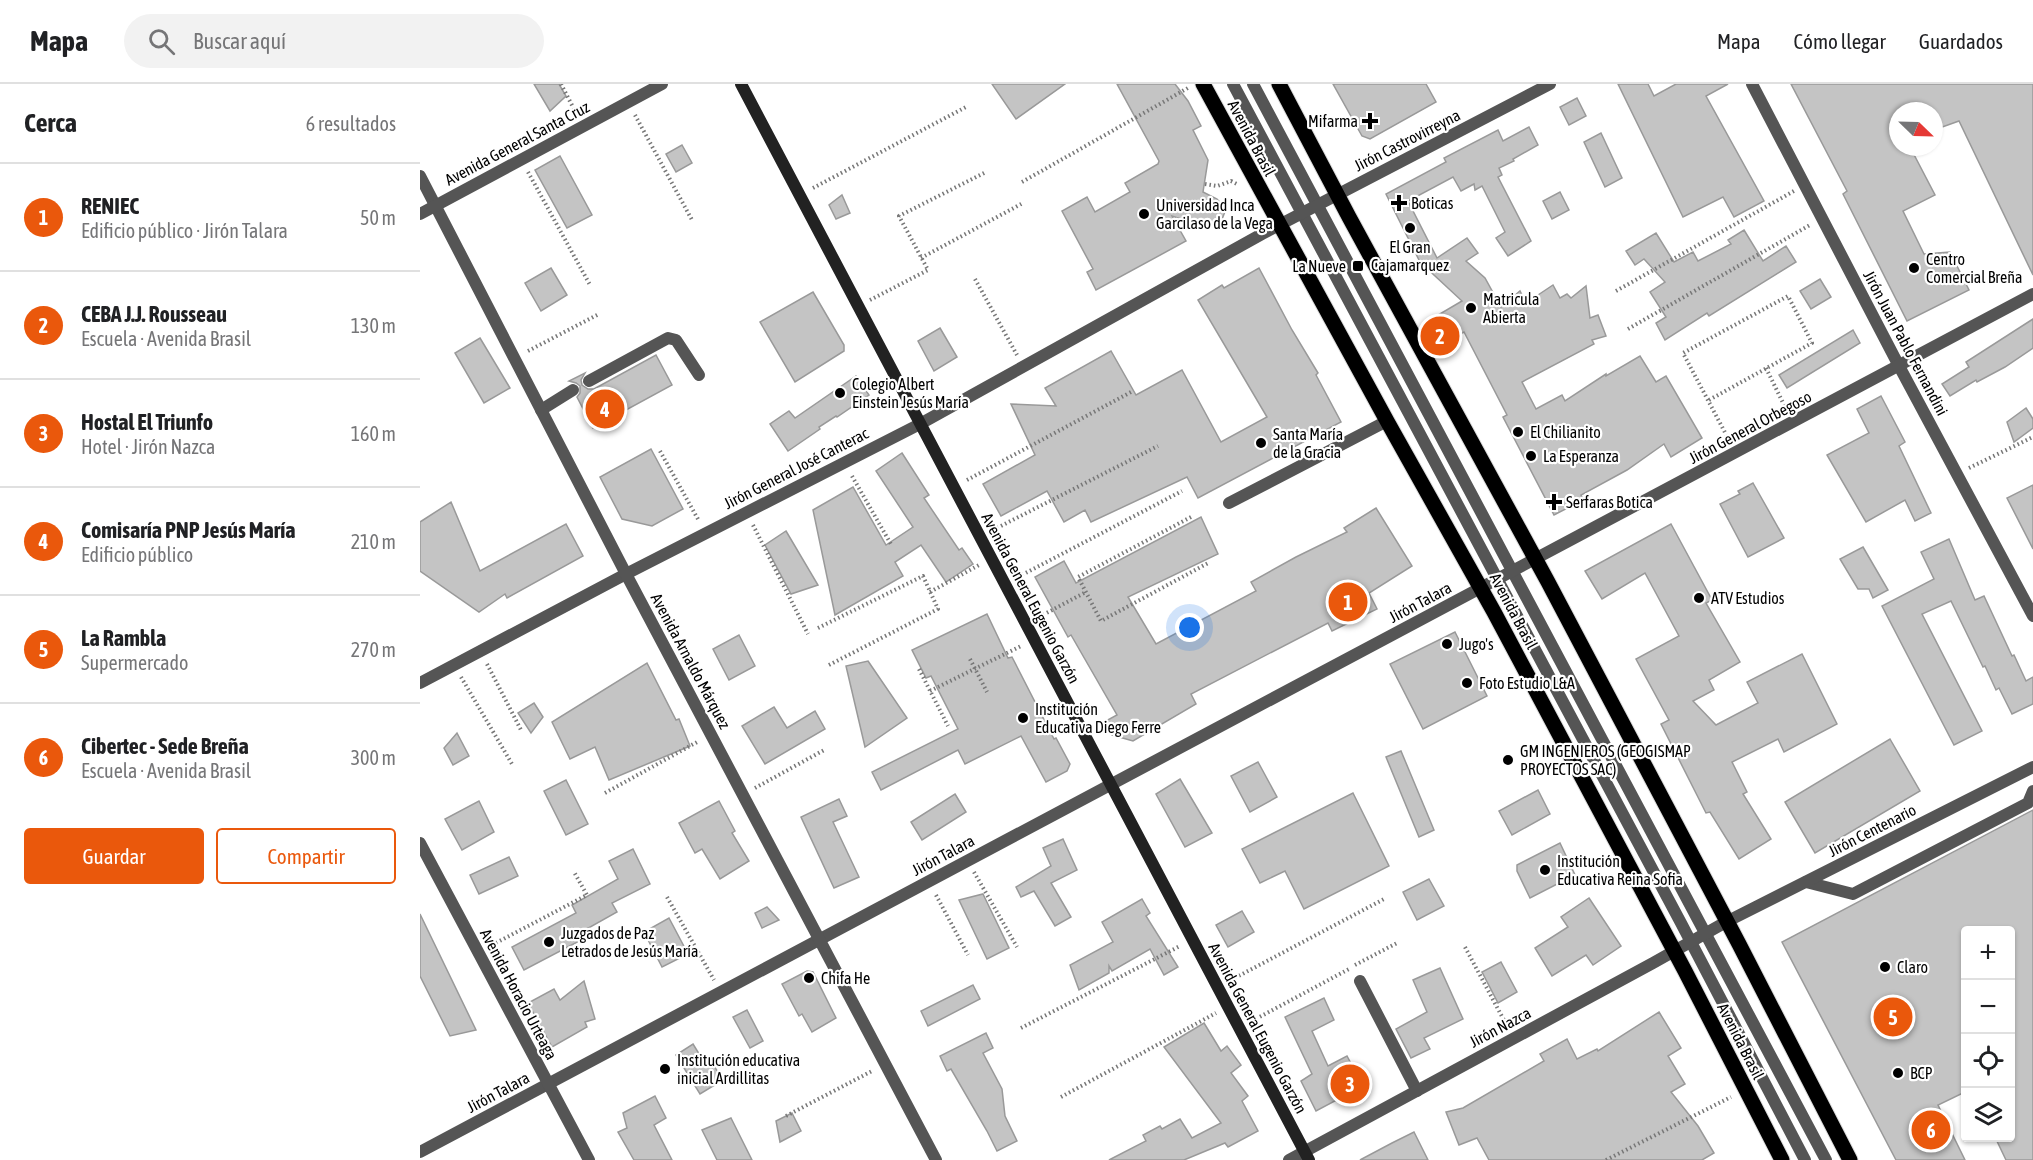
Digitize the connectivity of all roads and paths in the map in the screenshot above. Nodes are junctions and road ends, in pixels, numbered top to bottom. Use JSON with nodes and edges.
{"nodes":[{"id":1,"x":561,"y":84,"type":"edge"},
{"id":2,"x":662,"y":84,"type":"edge"},
{"id":3,"x":741,"y":84,"type":"edge"},
{"id":4,"x":1195,"y":84,"type":"edge"},
{"id":5,"x":1203,"y":84,"type":"edge"},
{"id":6,"x":1233,"y":84,"type":"edge"},
{"id":7,"x":1252,"y":84,"type":"edge"},
{"id":8,"x":1279,"y":84,"type":"edge"},
{"id":9,"x":1550,"y":84,"type":"edge"},
{"id":10,"x":1752,"y":84,"type":"edge"},
{"id":11,"x":628,"y":102,"type":"junction"},
{"id":12,"x":966,"y":107,"type":"dead end"},
{"id":13,"x":583,"y":126,"type":"junction"},
{"id":14,"x":521,"y":160,"type":"junction"},
{"id":15,"x":986,"y":172,"type":"dead end"},
{"id":16,"x":420,"y":176,"type":"edge"},
{"id":17,"x":1022,"y":182,"type":"dead end"},
{"id":18,"x":1205,"y":184,"type":"dead end"},
{"id":19,"x":1805,"y":186,"type":"junction"},
{"id":20,"x":1242,"y":192,"type":"dead end"},
{"id":21,"x":1338,"y":194,"type":"junction"},
{"id":22,"x":800,"y":195,"type":"junction"},
{"id":23,"x":1023,"y":203,"type":"dead end"},
{"id":24,"x":1317,"y":205,"type":"junction"},
{"id":25,"x":436,"y":206,"type":"junction"},
{"id":26,"x":1302,"y":213,"type":"junction"},
{"id":27,"x":420,"y":214,"type":"edge"},
{"id":28,"x":1822,"y":218,"type":"junction"},
{"id":29,"x":692,"y":220,"type":"dead end"},
{"id":30,"x":1279,"y":225,"type":"junction"},
{"id":31,"x":921,"y":258,"type":"junction"},
{"id":32,"x":975,"y":279,"type":"dead end"},
{"id":33,"x":590,"y":285,"type":"dead end"},
{"id":34,"x":1616,"y":291,"type":"dead end"},
{"id":35,"x":2033,"y":294,"type":"edge"},
{"id":36,"x":858,"y":306,"type":"junction"},
{"id":37,"x":599,"y":314,"type":"dead end"},
{"id":38,"x":1628,"y":329,"type":"dead end"},
{"id":39,"x":514,"y":358,"type":"junction"},
{"id":40,"x":1023,"y":366,"type":"junction"},
{"id":41,"x":1899,"y":366,"type":"junction"},
{"id":42,"x":1766,"y":368,"type":"junction"},
{"id":43,"x":699,"y":375,"type":"dead end"},
{"id":44,"x":589,"y":381,"type":"dead end"},
{"id":45,"x":573,"y":390,"type":"dead end"},
{"id":46,"x":1133,"y":391,"type":"dead end"},
{"id":47,"x":1709,"y":400,"type":"junction"},
{"id":48,"x":541,"y":410,"type":"junction"},
{"id":49,"x":1386,"y":421,"type":"junction"},
{"id":50,"x":1793,"y":423,"type":"junction"},
{"id":51,"x":920,"y":424,"type":"junction"},
{"id":52,"x":2033,"y":437,"type":"edge"},
{"id":53,"x":1158,"y":446,"type":"dead end"},
{"id":54,"x":660,"y":451,"type":"dead end"},
{"id":55,"x":1736,"y":453,"type":"junction"},
{"id":56,"x":843,"y":462,"type":"junction"},
{"id":57,"x":1957,"y":474,"type":"junction"},
{"id":58,"x":954,"y":487,"type":"junction"},
{"id":59,"x":1182,"y":491,"type":"dead end"},
{"id":60,"x":1229,"y":502,"type":"dead end"},
{"id":61,"x":746,"y":513,"type":"junction"},
{"id":62,"x":1191,"y":517,"type":"dead end"},
{"id":63,"x":706,"y":533,"type":"junction"},
{"id":64,"x":980,"y":537,"type":"junction"},
{"id":65,"x":892,"y":546,"type":"dead end"},
{"id":66,"x":992,"y":558,"type":"junction"},
{"id":67,"x":1535,"y":558,"type":"junction"},
{"id":68,"x":1210,"y":562,"type":"dead end"},
{"id":69,"x":1513,"y":571,"type":"junction"},
{"id":70,"x":626,"y":574,"type":"junction"},
{"id":71,"x":1497,"y":580,"type":"junction"},
{"id":72,"x":1005,"y":584,"type":"junction"},
{"id":73,"x":1481,"y":588,"type":"junction"},
{"id":74,"x":930,"y":592,"type":"junction"},
{"id":75,"x":1086,"y":592,"type":"junction"},
{"id":76,"x":2033,"y":616,"type":"edge"},
{"id":77,"x":1026,"y":624,"type":"junction"},
{"id":78,"x":818,"y":628,"type":"dead end"},
{"id":79,"x":808,"y":634,"type":"dead end"},
{"id":80,"x":1034,"y":640,"type":"junction"},
{"id":81,"x":480,"y":651,"type":"junction"},
{"id":82,"x":970,"y":659,"type":"dead end"},
{"id":83,"x":454,"y":665,"type":"junction"},
{"id":84,"x":827,"y":666,"type":"dead end"},
{"id":85,"x":919,"y":669,"type":"dead end"},
{"id":86,"x":976,"y":669,"type":"junction"},
{"id":87,"x":420,"y":683,"type":"edge"},
{"id":88,"x":930,"y":691,"type":"junction"},
{"id":89,"x":987,"y":692,"type":"dead end"},
{"id":90,"x":948,"y":726,"type":"dead end"},
{"id":91,"x":521,"y":730,"type":"dead end"},
{"id":92,"x":711,"y":735,"type":"junction"},
{"id":93,"x":826,"y":749,"type":"dead end"},
{"id":94,"x":512,"y":764,"type":"dead end"},
{"id":95,"x":2033,"y":767,"type":"edge"},
{"id":96,"x":1111,"y":785,"type":"junction"},
{"id":97,"x":2033,"y":791,"type":"edge"},
{"id":98,"x":605,"y":793,"type":"dead end"},
{"id":99,"x":743,"y":795,"type":"junction"},
{"id":100,"x":420,"y":843,"type":"edge"},
{"id":101,"x":968,"y":861,"type":"junction"},
{"id":102,"x":574,"y":872,"type":"dead end"},
{"id":103,"x":929,"y":882,"type":"junction"},
{"id":104,"x":1806,"y":882,"type":"junction"},
{"id":105,"x":668,"y":897,"type":"dead end"},
{"id":106,"x":1386,"y":898,"type":"dead end"},
{"id":107,"x":1726,"y":922,"type":"junction"},
{"id":108,"x":1706,"y":933,"type":"junction"},
{"id":109,"x":819,"y":939,"type":"junction"},
{"id":110,"x":1691,"y":942,"type":"junction"},
{"id":111,"x":1397,"y":943,"type":"dead end"},
{"id":112,"x":1017,"y":947,"type":"dead end"},
{"id":113,"x":1465,"y":947,"type":"dead end"},
{"id":114,"x":1167,"y":951,"type":"dead end"},
{"id":115,"x":478,"y":952,"type":"junction"},
{"id":116,"x":1675,"y":952,"type":"junction"},
{"id":117,"x":968,"y":955,"type":"dead end"},
{"id":118,"x":1360,"y":981,"type":"dead end"},
{"id":119,"x":1217,"y":987,"type":"junction"},
{"id":120,"x":721,"y":992,"type":"junction"},
{"id":121,"x":1203,"y":1020,"type":"dead end"},
{"id":122,"x":1021,"y":1028,"type":"dead end"},
{"id":123,"x":1239,"y":1028,"type":"junction"},
{"id":124,"x":1514,"y":1039,"type":"junction"},
{"id":125,"x":872,"y":1071,"type":"dead end"},
{"id":126,"x":548,"y":1083,"type":"junction"},
{"id":127,"x":1746,"y":1090,"type":"junction"},
{"id":128,"x":1417,"y":1091,"type":"junction"},
{"id":129,"x":1061,"y":1097,"type":"dead end"},
{"id":130,"x":786,"y":1116,"type":"dead end"},
{"id":131,"x":420,"y":1152,"type":"edge"},
{"id":132,"x":1307,"y":1156,"type":"edge"},
{"id":133,"x":589,"y":1160,"type":"edge"},
{"id":134,"x":936,"y":1160,"type":"edge"},
{"id":135,"x":1288,"y":1160,"type":"edge"},
{"id":136,"x":1606,"y":1160,"type":"edge"},
{"id":137,"x":1782,"y":1160,"type":"edge"},
{"id":138,"x":1805,"y":1160,"type":"edge"},
{"id":139,"x":1826,"y":1160,"type":"edge"},
{"id":140,"x":1850,"y":1160,"type":"edge"}],
"edges":[{"from":1,"to":13,"type":"path"},
{"from":2,"to":11,"type":"street","name":"Avenida General Santa Cruz"},
{"from":3,"to":22,"type":"main road","name":"Avenida General Eugenio Garzón"},
{"from":4,"to":17,"type":"path"},
{"from":5,"to":30,"type":"main road","name":"Avenida Brasil"},
{"from":6,"to":26,"type":"street","name":"Avenida Brasil"},
{"from":7,"to":24,"type":"street","name":"Avenida Brasil"},
{"from":8,"to":21,"type":"main road"},
{"from":9,"to":21,"type":"street","name":"Jirón Castrovirreyna"},
{"from":10,"to":19,"type":"street","name":"Jirón Juan Pablo Fernandini"},
{"from":11,"to":13,"type":"street","name":"Avenida General Santa Cruz"},
{"from":11,"to":29,"type":"path"},
{"from":12,"to":22,"type":"path"},
{"from":13,"to":14,"type":"street","name":"Avenida General Santa Cruz"},
{"from":14,"to":25,"type":"street","name":"Avenida General Santa Cruz"},
{"from":14,"to":33,"type":"path"},
{"from":15,"to":31,"type":"path"},
{"from":16,"to":25,"type":"street","name":"Avenida Arnaldo Márquez"},
{"from":18,"to":20,"type":"path"},
{"from":19,"to":28,"type":"street","name":"Jirón Juan Pablo Fernandini"},
{"from":19,"to":34,"type":"path"},
{"from":21,"to":24,"type":"street","name":"Jirón Castrovirreyna"},
{"from":21,"to":67,"type":"main road"},
{"from":22,"to":36,"type":"main road","name":"Avenida General Eugenio Garzón"},
{"from":23,"to":31,"type":"path"},
{"from":24,"to":26,"type":"street","name":"Jirón Castrovirreyna"},
{"from":24,"to":69,"type":"street","name":"Avenida Brasil"},
{"from":25,"to":27,"type":"street","name":"Avenida General Santa Cruz"},
{"from":25,"to":39,"type":"street","name":"Avenida Arnaldo Márquez"},
{"from":26,"to":30,"type":"street","name":"Jirón Castrovirreyna"},
{"from":26,"to":71,"type":"street","name":"Avenida Brasil"},
{"from":28,"to":38,"type":"path"},
{"from":28,"to":41,"type":"street","name":"Jirón Juan Pablo Fernandini"},
{"from":30,"to":40,"type":"street","name":"Jirón General José Canterac"},
{"from":30,"to":49,"type":"main road","name":"Avenida Brasil"},
{"from":31,"to":36,"type":"path"},
{"from":32,"to":40,"type":"path"},
{"from":35,"to":41,"type":"street","name":"Jirón General Orbegoso"},
{"from":36,"to":51,"type":"main road","name":"Avenida General Eugenio Garzón"},
{"from":37,"to":39,"type":"path"},
{"from":39,"to":48,"type":"street","name":"Avenida Arnaldo Márquez"},
{"from":40,"to":51,"type":"street","name":"Jirón General José Canterac"},
{"from":41,"to":50,"type":"street","name":"Jirón General Orbegoso"},
{"from":41,"to":57,"type":"street","name":"Jirón Juan Pablo Fernandini"},
{"from":42,"to":47,"type":"path"},
{"from":42,"to":47,"type":"path"},
{"from":42,"to":50,"type":"path"},
{"from":43,"to":44,"type":"street"},
{"from":45,"to":48,"type":"street"},
{"from":46,"to":58,"type":"path"},
{"from":47,"to":55,"type":"path"},
{"from":48,"to":70,"type":"street","name":"Avenida Arnaldo Márquez"},
{"from":49,"to":60,"type":"street"},
{"from":49,"to":73,"type":"main road","name":"Avenida Brasil"},
{"from":50,"to":55,"type":"street","name":"Jirón General Orbegoso"},
{"from":51,"to":56,"type":"street","name":"Jirón General José Canterac"},
{"from":51,"to":58,"type":"main road","name":"Avenida General Eugenio Garzón"},
{"from":52,"to":57,"type":"path"},
{"from":53,"to":64,"type":"path"},
{"from":54,"to":63,"type":"path"},
{"from":55,"to":67,"type":"street","name":"Jirón General Orbegoso"},
{"from":56,"to":61,"type":"street","name":"Jirón General José Canterac"},
{"from":56,"to":65,"type":"path"},
{"from":57,"to":76,"type":"street","name":"Jirón Juan Pablo Fernandini"},
{"from":58,"to":64,"type":"main road","name":"Avenida General Eugenio Garzón"},
{"from":59,"to":72,"type":"path"},
{"from":61,"to":63,"type":"street","name":"Jirón General José Canterac"},
{"from":61,"to":79,"type":"path"},
{"from":62,"to":75,"type":"path"},
{"from":63,"to":70,"type":"street","name":"Jirón General José Canterac"},
{"from":64,"to":66,"type":"main road","name":"Avenida General Eugenio Garzón"},
{"from":66,"to":72,"type":"main road","name":"Avenida General Eugenio Garzón"},
{"from":66,"to":74,"type":"path"},
{"from":67,"to":69,"type":"street","name":"Jirón General Orbegoso"},
{"from":67,"to":107,"type":"main road"},
{"from":68,"to":75,"type":"path"},
{"from":69,"to":71,"type":"street","name":"Jirón General Orbegoso"},
{"from":69,"to":108,"type":"street","name":"Avenida Brasil"},
{"from":70,"to":81,"type":"street","name":"Jirón General José Canterac"},
{"from":70,"to":92,"type":"street","name":"Avenida Arnaldo Márquez"},
{"from":71,"to":73,"type":"street","name":"Jirón General Orbegoso"},
{"from":71,"to":110,"type":"street","name":"Avenida Brasil"},
{"from":72,"to":77,"type":"main road","name":"Avenida General Eugenio Garzón"},
{"from":73,"to":96,"type":"street","name":"Jirón Talara"},
{"from":73,"to":116,"type":"main road","name":"Avenida Brasil"},
{"from":74,"to":78,"type":"path"},
{"from":74,"to":84,"type":"path"},
{"from":75,"to":77,"type":"path"},
{"from":77,"to":80,"type":"main road","name":"Avenida General Eugenio Garzón"},
{"from":80,"to":86,"type":"path"},
{"from":80,"to":96,"type":"main road","name":"Avenida General Eugenio Garzón"},
{"from":81,"to":83,"type":"street","name":"Jirón General José Canterac"},
{"from":81,"to":91,"type":"path"},
{"from":82,"to":86,"type":"path"},
{"from":83,"to":87,"type":"street","name":"Jirón General José Canterac"},
{"from":83,"to":94,"type":"path"},
{"from":85,"to":88,"type":"path"},
{"from":86,"to":88,"type":"path"},
{"from":86,"to":89,"type":"path"},
{"from":88,"to":90,"type":"path"},
{"from":92,"to":98,"type":"path"},
{"from":92,"to":99,"type":"street","name":"Avenida Arnaldo Márquez"},
{"from":93,"to":99,"type":"path"},
{"from":95,"to":104,"type":"street","name":"Jirón Centenario"},
{"from":96,"to":101,"type":"street","name":"Jirón Talara"},
{"from":96,"to":119,"type":"main road","name":"Avenida General Eugenio Garzón"},
{"from":97,"to":104,"type":"street"},
{"from":99,"to":109,"type":"street","name":"Avenida Arnaldo Márquez"},
{"from":100,"to":115,"type":"street","name":"Avenida Horacio Urteaga"},
{"from":101,"to":103,"type":"street","name":"Jirón Talara"},
{"from":101,"to":112,"type":"path"},
{"from":102,"to":115,"type":"path"},
{"from":103,"to":109,"type":"street","name":"Jirón Talara"},
{"from":103,"to":117,"type":"path"},
{"from":104,"to":107,"type":"street","name":"Jirón Centenario"},
{"from":105,"to":120,"type":"path"},
{"from":106,"to":119,"type":"path"},
{"from":107,"to":108,"type":"street","name":"Jirón Nazca"},
{"from":107,"to":140,"type":"main road"},
{"from":108,"to":110,"type":"street","name":"Jirón Nazca"},
{"from":108,"to":139,"type":"street","name":"Avenida Brasil"},
{"from":109,"to":120,"type":"street","name":"Jirón Talara"},
{"from":109,"to":134,"type":"street","name":"Avenida Arnaldo Márquez"},
{"from":110,"to":116,"type":"street","name":"Jirón Nazca"},
{"from":110,"to":138,"type":"street","name":"Avenida Brasil"},
{"from":111,"to":123,"type":"path"},
{"from":113,"to":124,"type":"path"},
{"from":114,"to":122,"type":"path"},
{"from":115,"to":126,"type":"street","name":"Avenida Horacio Urteaga"},
{"from":116,"to":124,"type":"street","name":"Jirón Nazca"},
{"from":116,"to":127,"type":"main road","name":"Avenida Brasil"},
{"from":118,"to":128,"type":"street"},
{"from":119,"to":123,"type":"main road","name":"Avenida General Eugenio Garzón"},
{"from":120,"to":126,"type":"street","name":"Jirón Talara"},
{"from":121,"to":129,"type":"path"},
{"from":123,"to":132,"type":"main road","name":"Avenida General Eugenio Garzón"},
{"from":124,"to":128,"type":"street","name":"Jirón Nazca"},
{"from":125,"to":130,"type":"path"},
{"from":126,"to":131,"type":"street","name":"Jirón Talara"},
{"from":126,"to":133,"type":"street","name":"Avenida Horacio Urteaga"},
{"from":127,"to":136,"type":"path"},
{"from":127,"to":137,"type":"main road","name":"Avenida Brasil"},
{"from":128,"to":132,"type":"street","name":"Jirón Nazca"},
{"from":132,"to":135,"type":"street","name":"Jirón Nazca"}]}
